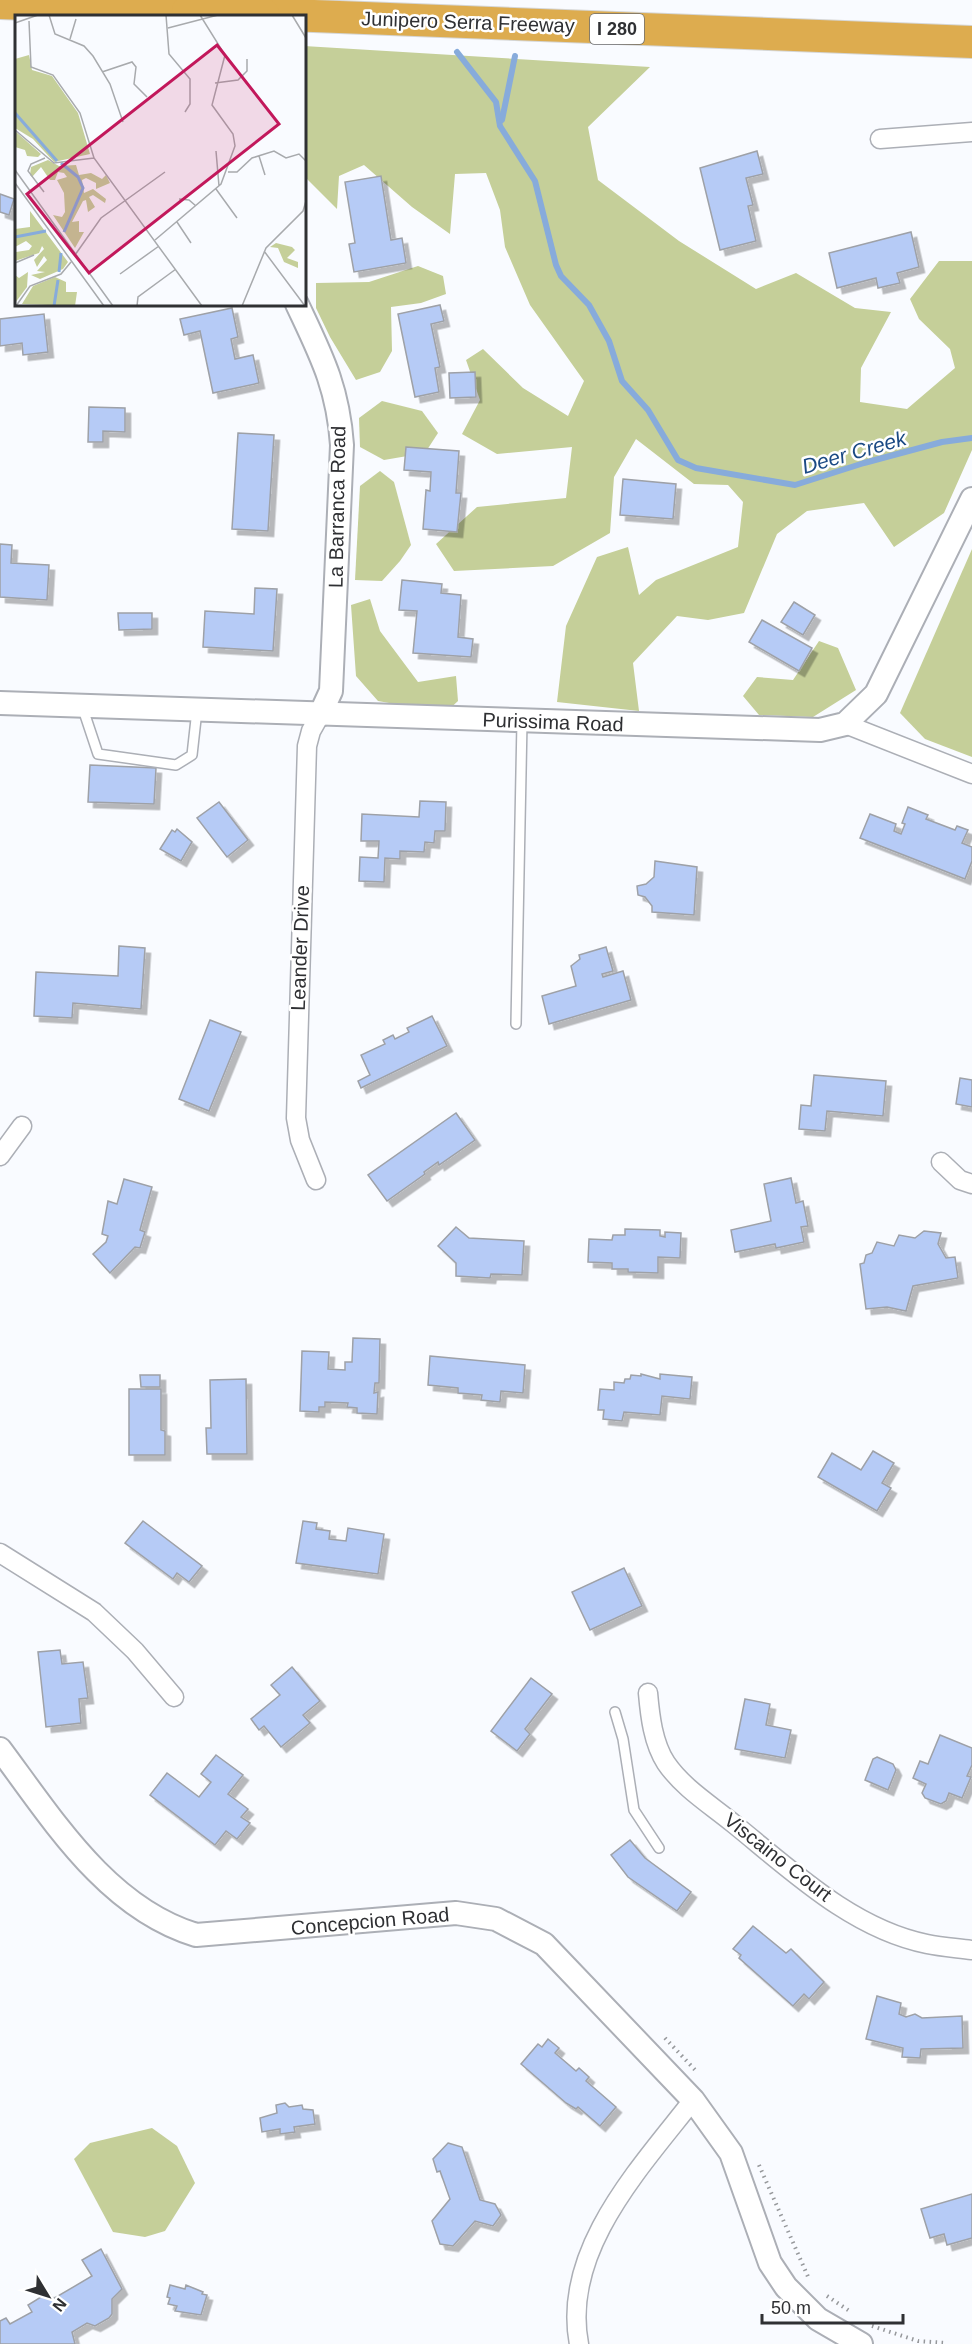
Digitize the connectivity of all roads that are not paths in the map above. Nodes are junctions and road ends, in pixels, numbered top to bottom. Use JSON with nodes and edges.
{"nodes":[{"id":1,"x":219,"y":0,"type":"edge"},
{"id":2,"x":0,"y":3,"type":"edge"},
{"id":3,"x":226,"y":15,"type":"edge"},
{"id":4,"x":287,"y":15,"type":"edge"},
{"id":5,"x":306,"y":16,"type":"edge"},
{"id":6,"x":972,"y":42,"type":"edge"},
{"id":7,"x":972,"y":132,"type":"edge"},
{"id":8,"x":880,"y":139,"type":"dead end"},
{"id":9,"x":298,"y":306,"type":"edge"},
{"id":10,"x":972,"y":499,"type":"edge"},
{"id":11,"x":0,"y":703,"type":"edge"},
{"id":12,"x":82,"y":706,"type":"junction"},
{"id":13,"x":197,"y":710,"type":"junction"},
{"id":14,"x":320,"y":715,"type":"junction"},
{"id":15,"x":522,"y":722,"type":"junction"},
{"id":16,"x":845,"y":724,"type":"junction"},
{"id":17,"x":972,"y":774,"type":"edge"},
{"id":18,"x":516,"y":1024,"type":"dead end"},
{"id":19,"x":22,"y":1126,"type":"dead end"},
{"id":20,"x":0,"y":1156,"type":"edge"},
{"id":21,"x":942,"y":1162,"type":"dead end"},
{"id":22,"x":316,"y":1180,"type":"dead end"},
{"id":23,"x":972,"y":1184,"type":"edge"},
{"id":24,"x":0,"y":1553,"type":"edge"},
{"id":25,"x":648,"y":1693,"type":"dead end"},
{"id":26,"x":174,"y":1697,"type":"dead end"},
{"id":27,"x":615,"y":1712,"type":"dead end"},
{"id":28,"x":0,"y":1749,"type":"edge"},
{"id":29,"x":659,"y":1848,"type":"dead end"},
{"id":30,"x":972,"y":1950,"type":"edge"},
{"id":31,"x":693,"y":2100,"type":"junction"},
{"id":32,"x":579,"y":2344,"type":"edge"},
{"id":33,"x":861,"y":2344,"type":"edge"}],
"edges":[{"from":1,"to":3,"type":"street"},
{"from":2,"to":4,"type":"highway","name":"Junipero Serra Freeway","number":"I 280","bridge":true},
{"from":5,"to":6,"type":"highway","name":"Junipero Serra Freeway","number":"I 280","bridge":true},
{"from":7,"to":8,"type":"street"},
{"from":9,"to":14,"type":"street","name":"La Barranca Road"},
{"from":10,"to":16,"type":"street"},
{"from":11,"to":12,"type":"street","name":"Purissima Road"},
{"from":12,"to":13,"type":"street","name":"Purissima Road"},
{"from":12,"to":13,"type":"lane"},
{"from":13,"to":14,"type":"street","name":"Purissima Road"},
{"from":14,"to":15,"type":"street","name":"Purissima Road"},
{"from":14,"to":22,"type":"street","name":"Leander Drive"},
{"from":15,"to":16,"type":"street","name":"Purissima Road"},
{"from":15,"to":18,"type":"lane"},
{"from":16,"to":17,"type":"street"},
{"from":19,"to":20,"type":"street"},
{"from":21,"to":23,"type":"street"},
{"from":24,"to":26,"type":"street"},
{"from":25,"to":30,"type":"street","name":"Viscaino Court"},
{"from":27,"to":29,"type":"lane"},
{"from":28,"to":31,"type":"street","name":"Concepcion Road"},
{"from":31,"to":32,"type":"street"},
{"from":31,"to":33,"type":"street","name":"Concepcion Road"}]}
